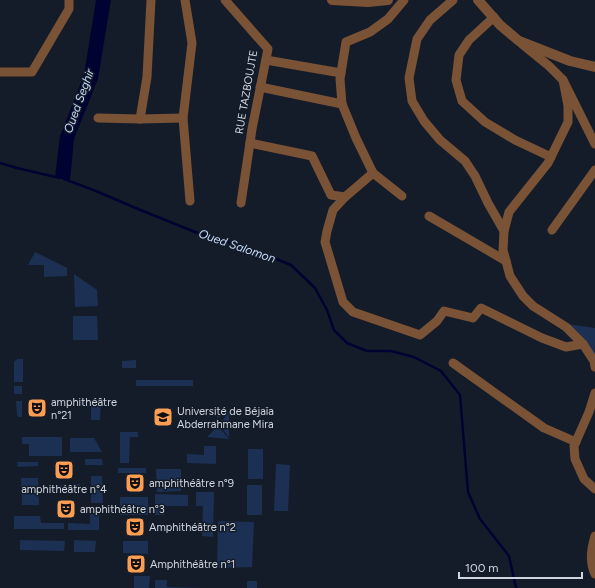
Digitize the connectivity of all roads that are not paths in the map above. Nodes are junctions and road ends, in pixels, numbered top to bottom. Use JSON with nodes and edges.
{"nodes":[{"id":1,"x":69,"y":0,"type":"edge"},
{"id":2,"x":151,"y":0,"type":"edge"},
{"id":3,"x":186,"y":0,"type":"edge"},
{"id":4,"x":225,"y":0,"type":"edge"},
{"id":5,"x":332,"y":0,"type":"edge"},
{"id":6,"x":388,"y":0,"type":"edge"},
{"id":7,"x":404,"y":0,"type":"edge"},
{"id":8,"x":453,"y":0,"type":"edge"},
{"id":9,"x":478,"y":0,"type":"edge"},
{"id":10,"x":494,"y":17,"type":"junction"},
{"id":11,"x":519,"y":42,"type":"junction"},
{"id":12,"x":266,"y":60,"type":"junction"},
{"id":13,"x":595,"y":67,"type":"edge"},
{"id":14,"x":0,"y":72,"type":"edge"},
{"id":15,"x":341,"y":74,"type":"junction"},
{"id":16,"x":563,"y":80,"type":"junction"},
{"id":17,"x":260,"y":87,"type":"junction"},
{"id":18,"x":342,"y":104,"type":"junction"},
{"id":19,"x":98,"y":118,"type":"dead end"},
{"id":20,"x":183,"y":118,"type":"junction"},
{"id":21,"x":140,"y":119,"type":"junction"},
{"id":22,"x":250,"y":143,"type":"junction"},
{"id":23,"x":595,"y":144,"type":"edge"},
{"id":24,"x":551,"y":157,"type":"junction"},
{"id":25,"x":595,"y":170,"type":"edge"},
{"id":26,"x":373,"y":173,"type":"junction"},
{"id":27,"x":331,"y":195,"type":"junction"},
{"id":28,"x":402,"y":196,"type":"dead end"},
{"id":29,"x":344,"y":197,"type":"junction"},
{"id":30,"x":190,"y":201,"type":"dead end"},
{"id":31,"x":241,"y":203,"type":"dead end"},
{"id":32,"x":333,"y":210,"type":"junction"},
{"id":33,"x":429,"y":216,"type":"dead end"},
{"id":34,"x":552,"y":230,"type":"dead end"},
{"id":35,"x":504,"y":231,"type":"junction"},
{"id":36,"x":506,"y":261,"type":"junction"},
{"id":37,"x":583,"y":344,"type":"junction"},
{"id":38,"x":453,"y":363,"type":"dead end"},
{"id":39,"x":595,"y":367,"type":"edge"},
{"id":40,"x":595,"y":394,"type":"edge"},
{"id":41,"x":576,"y":442,"type":"junction"},
{"id":42,"x":595,"y":489,"type":"edge"},
{"id":43,"x":595,"y":536,"type":"edge"},
{"id":44,"x":595,"y":574,"type":"edge"}],
"edges":[{"from":1,"to":14,"type":"street"},
{"from":2,"to":21,"type":"street"},
{"from":3,"to":20,"type":"street"},
{"from":4,"to":12,"type":"street","name":"RUE TAZBOUJTE"},
{"from":5,"to":6,"type":"street"},
{"from":7,"to":15,"type":"street"},
{"from":8,"to":35,"type":"street"},
{"from":9,"to":10,"type":"street"},
{"from":10,"to":11,"type":"street"},
{"from":10,"to":24,"type":"street"},
{"from":11,"to":13,"type":"street"},
{"from":11,"to":16,"type":"street"},
{"from":12,"to":15,"type":"street"},
{"from":12,"to":17,"type":"street","name":"RUE TAZBOUJTE"},
{"from":15,"to":18,"type":"street"},
{"from":16,"to":23,"type":"street"},
{"from":16,"to":24,"type":"street"},
{"from":17,"to":18,"type":"street"},
{"from":17,"to":22,"type":"street","name":"RUE TAZBOUJTE"},
{"from":18,"to":26,"type":"street"},
{"from":19,"to":21,"type":"street"},
{"from":20,"to":21,"type":"street"},
{"from":20,"to":30,"type":"street"},
{"from":22,"to":27,"type":"street"},
{"from":22,"to":31,"type":"street","name":"RUE TAZBOUJTE"},
{"from":24,"to":35,"type":"street"},
{"from":25,"to":34,"type":"street"},
{"from":26,"to":28,"type":"street"},
{"from":26,"to":29,"type":"street"},
{"from":27,"to":29,"type":"street"},
{"from":27,"to":32,"type":"street"},
{"from":29,"to":32,"type":"street"},
{"from":32,"to":37,"type":"street"},
{"from":33,"to":36,"type":"street"},
{"from":35,"to":36,"type":"street"},
{"from":36,"to":37,"type":"street"},
{"from":37,"to":39,"type":"street"},
{"from":38,"to":41,"type":"street"},
{"from":40,"to":41,"type":"street"},
{"from":41,"to":42,"type":"street"},
{"from":43,"to":44,"type":"street"}]}
